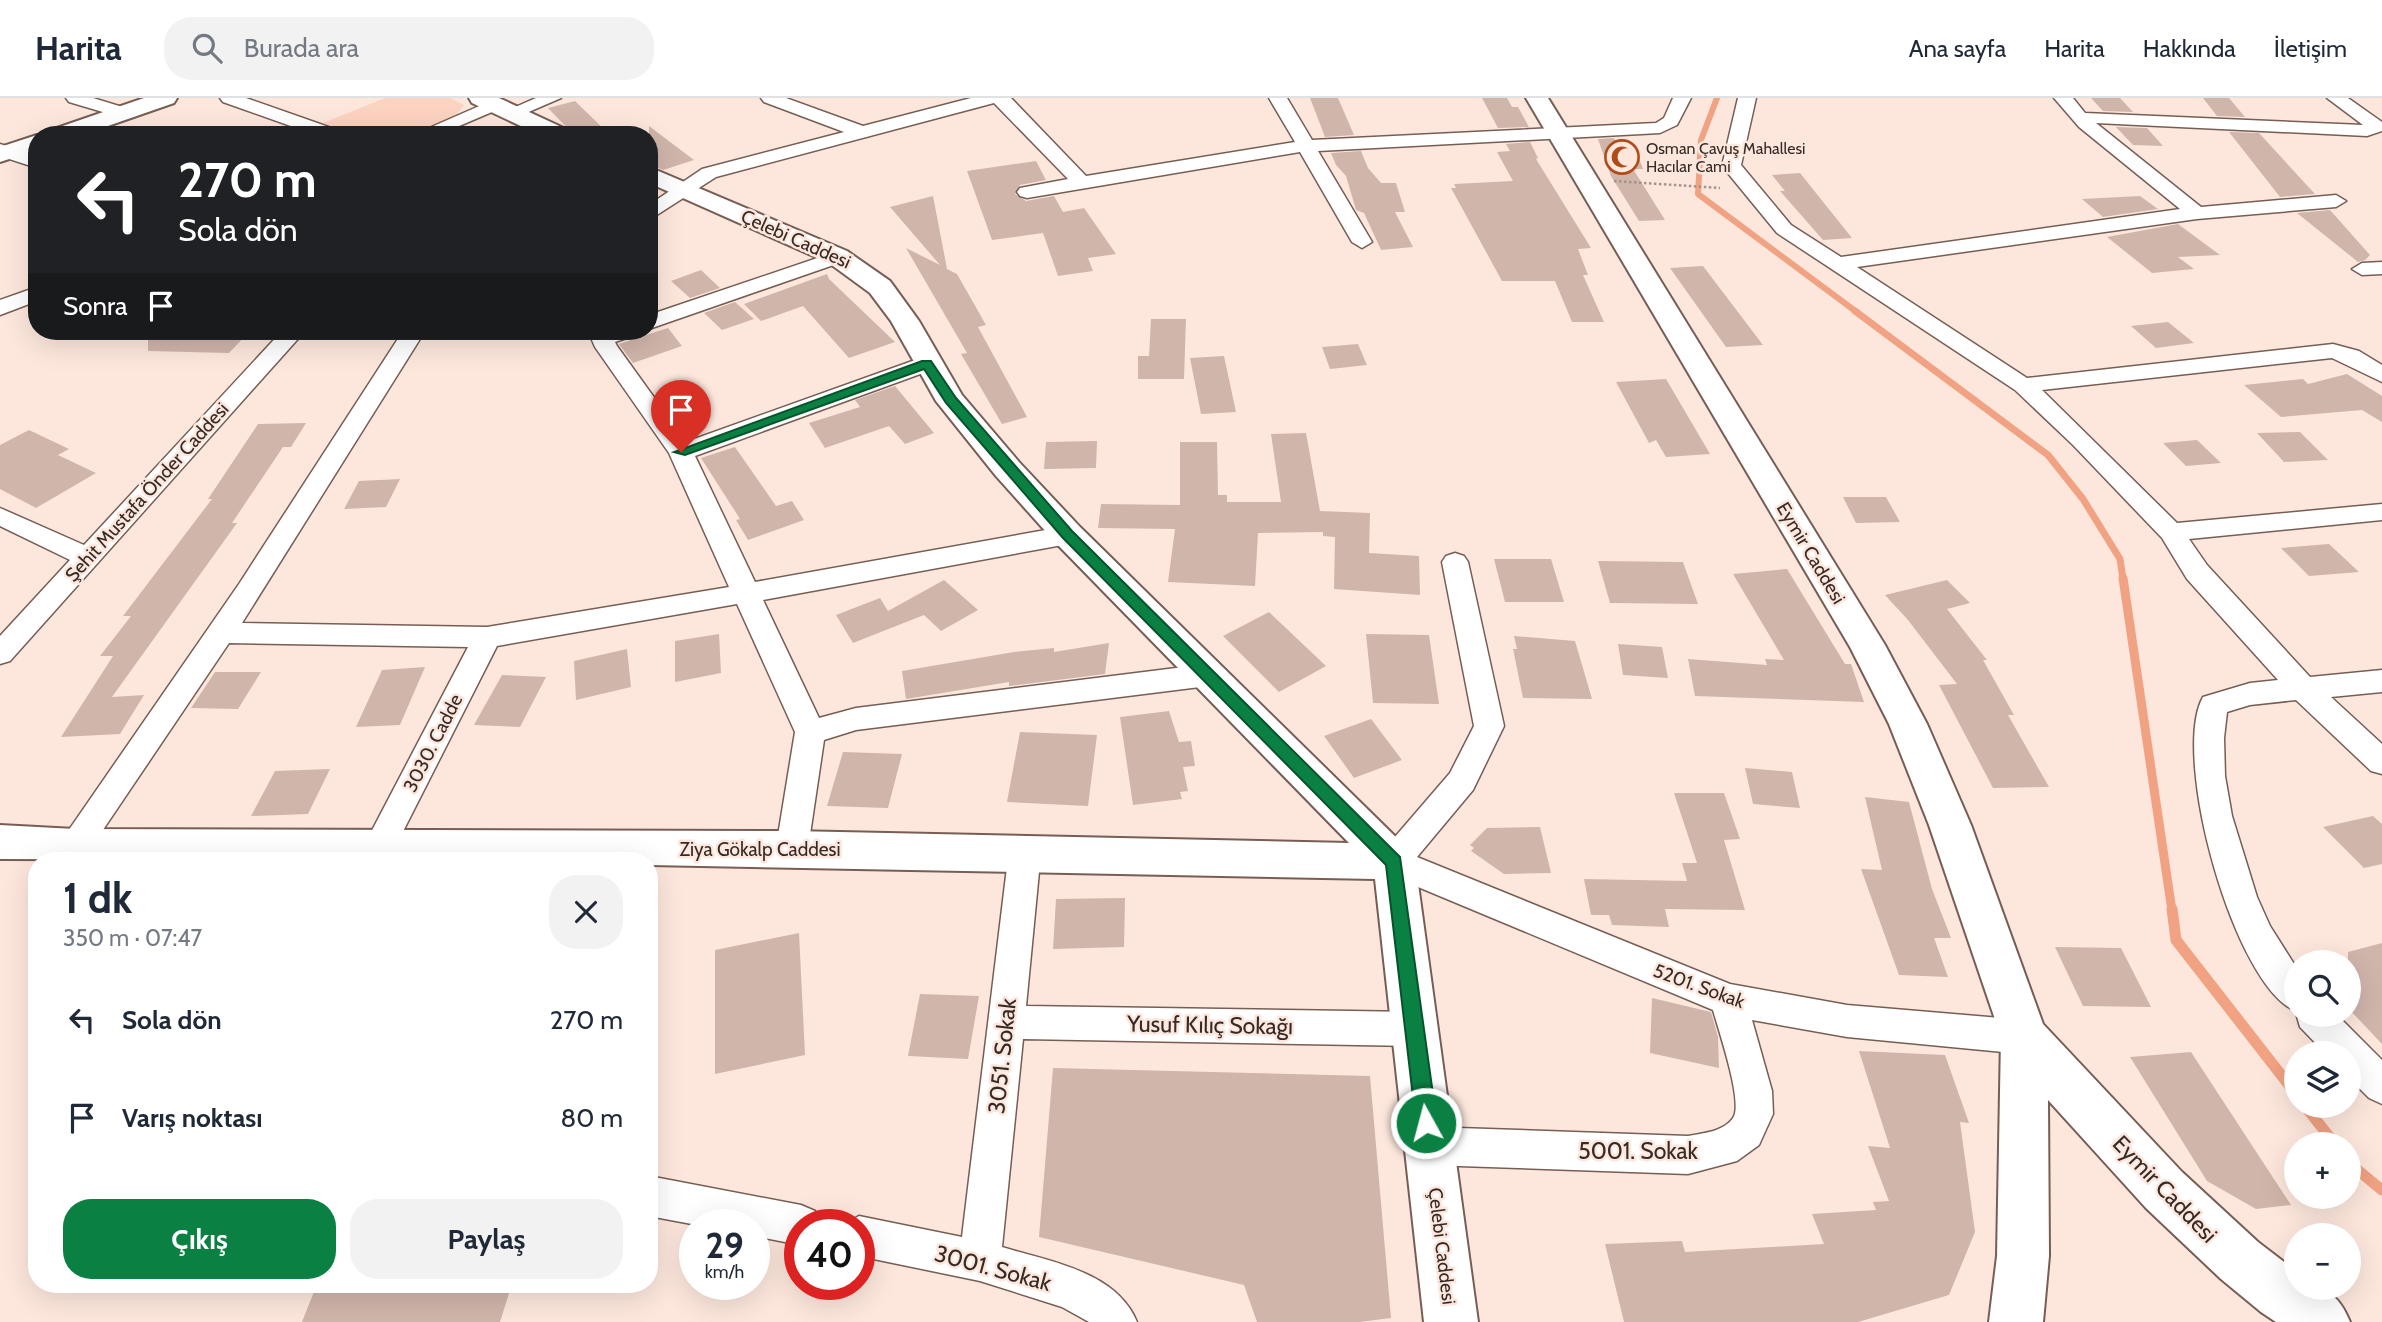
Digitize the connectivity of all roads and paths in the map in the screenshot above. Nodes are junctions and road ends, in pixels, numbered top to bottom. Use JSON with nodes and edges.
{"nodes":[{"id":1,"x":75,"y":98,"type":"edge"},
{"id":2,"x":166,"y":98,"type":"edge"},
{"id":3,"x":229,"y":98,"type":"edge"},
{"id":4,"x":552,"y":98,"type":"edge"},
{"id":5,"x":769,"y":98,"type":"edge"},
{"id":6,"x":991,"y":98,"type":"edge"},
{"id":7,"x":998,"y":98,"type":"edge"},
{"id":8,"x":1278,"y":98,"type":"edge"},
{"id":9,"x":1537,"y":98,"type":"edge"},
{"id":10,"x":1682,"y":98,"type":"edge"},
{"id":11,"x":1747,"y":98,"type":"edge"},
{"id":12,"x":2063,"y":98,"type":"edge"},
{"id":13,"x":2336,"y":98,"type":"edge"},
{"id":14,"x":494,"y":106,"type":"edge"},
{"id":15,"x":123,"y":113,"type":"junction"},
{"id":16,"x":2085,"y":123,"type":"junction"},
{"id":17,"x":85,"y":126,"type":"edge"},
{"id":18,"x":308,"y":126,"type":"edge"},
{"id":19,"x":444,"y":126,"type":"edge"},
{"id":20,"x":540,"y":126,"type":"edge"},
{"id":21,"x":859,"y":131,"type":"junction"},
{"id":22,"x":1556,"y":134,"type":"junction"},
{"id":23,"x":28,"y":145,"type":"edge"},
{"id":24,"x":1306,"y":146,"type":"junction"},
{"id":25,"x":3,"y":152,"type":"edge"},
{"id":26,"x":28,"y":159,"type":"edge"},
{"id":27,"x":658,"y":178,"type":"edge"},
{"id":28,"x":1585,"y":181,"type":"junction"},
{"id":29,"x":1082,"y":183,"type":"junction"},
{"id":30,"x":1712,"y":188,"type":"dead end"},
{"id":31,"x":686,"y":190,"type":"junction"},
{"id":32,"x":1027,"y":192,"type":"dead end"},
{"id":33,"x":2336,"y":201,"type":"dead end"},
{"id":34,"x":658,"y":208,"type":"edge"},
{"id":35,"x":2197,"y":213,"type":"junction"},
{"id":36,"x":1362,"y":242,"type":"dead end"},
{"id":37,"x":838,"y":257,"type":"junction"},
{"id":38,"x":1838,"y":264,"type":"junction"},
{"id":39,"x":0,"y":287,"type":"edge"},
{"id":40,"x":28,"y":292,"type":"edge"},
{"id":41,"x":28,"y":297,"type":"edge"},
{"id":42,"x":0,"y":308,"type":"edge"},
{"id":43,"x":658,"y":320,"type":"edge"},
{"id":44,"x":286,"y":340,"type":"edge"},
{"id":45,"x":409,"y":340,"type":"edge"},
{"id":46,"x":613,"y":340,"type":"edge"},
{"id":47,"x":926,"y":364,"type":"junction"},
{"id":48,"x":2382,"y":374,"type":"edge"},
{"id":49,"x":2023,"y":385,"type":"junction"},
{"id":50,"x":681,"y":452,"type":"junction"},
{"id":51,"x":2382,"y":512,"type":"edge"},
{"id":52,"x":0,"y":516,"type":"edge"},
{"id":53,"x":2171,"y":532,"type":"junction"},
{"id":54,"x":1068,"y":535,"type":"junction"},
{"id":55,"x":88,"y":557,"type":"junction"},
{"id":56,"x":1455,"y":562,"type":"dead end"},
{"id":57,"x":746,"y":594,"type":"junction"},
{"id":58,"x":224,"y":633,"type":"junction"},
{"id":59,"x":487,"y":637,"type":"junction"},
{"id":60,"x":0,"y":654,"type":"edge"},
{"id":61,"x":1208,"y":675,"type":"junction"},
{"id":62,"x":2382,"y":681,"type":"edge"},
{"id":63,"x":2304,"y":690,"type":"junction"},
{"id":64,"x":810,"y":732,"type":"junction"},
{"id":65,"x":2382,"y":762,"type":"edge"},
{"id":66,"x":0,"y":842,"type":"edge"},
{"id":67,"x":75,"y":846,"type":"junction"},
{"id":68,"x":792,"y":848,"type":"junction"},
{"id":69,"x":1026,"y":851,"type":"junction"},
{"id":70,"x":275,"y":852,"type":"edge"},
{"id":71,"x":377,"y":852,"type":"edge"},
{"id":72,"x":554,"y":852,"type":"edge"},
{"id":73,"x":1394,"y":862,"type":"junction"},
{"id":74,"x":2284,"y":981,"type":"edge"},
{"id":75,"x":1728,"y":1000,"type":"junction"},
{"id":76,"x":1006,"y":1022,"type":"junction"},
{"id":77,"x":2325,"y":1027,"type":"edge"},
{"id":78,"x":1415,"y":1029,"type":"junction"},
{"id":79,"x":2024,"y":1037,"type":"junction"},
{"id":80,"x":2382,"y":1086,"type":"edge"},
{"id":81,"x":1429,"y":1146,"type":"junction"},
{"id":82,"x":658,"y":1198,"type":"edge"},
{"id":83,"x":784,"y":1222,"type":"edge"},
{"id":84,"x":875,"y":1239,"type":"edge"},
{"id":85,"x":980,"y":1261,"type":"junction"},
{"id":86,"x":1116,"y":1322,"type":"edge"},
{"id":87,"x":1451,"y":1322,"type":"edge"},
{"id":88,"x":2015,"y":1322,"type":"edge"},
{"id":89,"x":2323,"y":1322,"type":"edge"}],
"edges":[{"from":1,"to":15,"type":"street"},
{"from":2,"to":15,"type":"street"},
{"from":3,"to":18,"type":"street"},
{"from":4,"to":14,"type":"street"},
{"from":5,"to":21,"type":"street"},
{"from":6,"to":21,"type":"street"},
{"from":7,"to":29,"type":"street"},
{"from":8,"to":24,"type":"street"},
{"from":9,"to":22,"type":"street","name":"Eymir Caddesi"},
{"from":10,"to":22,"type":"street"},
{"from":11,"to":38,"type":"street"},
{"from":12,"to":16,"type":"street"},
{"from":13,"to":16,"type":"street"},
{"from":14,"to":19,"type":"street"},
{"from":14,"to":20,"type":"street"},
{"from":15,"to":17,"type":"street"},
{"from":16,"to":35,"type":"street"},
{"from":21,"to":31,"type":"street"},
{"from":22,"to":24,"type":"street"},
{"from":22,"to":28,"type":"street","name":"Eymir Caddesi"},
{"from":23,"to":25,"type":"street"},
{"from":24,"to":29,"type":"street"},
{"from":24,"to":36,"type":"street"},
{"from":25,"to":26,"type":"street"},
{"from":27,"to":31,"type":"street","name":"Çelebi Caddesi"},
{"from":28,"to":30,"type":"path"},
{"from":28,"to":79,"type":"street","name":"Eymir Caddesi"},
{"from":29,"to":32,"type":"street"},
{"from":31,"to":34,"type":"street"},
{"from":31,"to":37,"type":"street","name":"Çelebi Caddesi"},
{"from":33,"to":35,"type":"street"},
{"from":35,"to":38,"type":"street"},
{"from":37,"to":43,"type":"street"},
{"from":37,"to":47,"type":"street","name":"Çelebi Caddesi"},
{"from":38,"to":49,"type":"street"},
{"from":39,"to":40,"type":"street"},
{"from":41,"to":42,"type":"street"},
{"from":44,"to":55,"type":"street","name":"Şehit Mustafa Önder Caddesi"},
{"from":45,"to":58,"type":"street"},
{"from":46,"to":50,"type":"street"},
{"from":47,"to":50,"type":"street"},
{"from":47,"to":54,"type":"street","name":"Çelebi Caddesi"},
{"from":48,"to":49,"type":"street"},
{"from":49,"to":53,"type":"street"},
{"from":50,"to":57,"type":"street"},
{"from":51,"to":53,"type":"street"},
{"from":52,"to":55,"type":"street"},
{"from":53,"to":63,"type":"street"},
{"from":54,"to":57,"type":"street"},
{"from":54,"to":61,"type":"street","name":"Çelebi Caddesi"},
{"from":55,"to":60,"type":"street","name":"Şehit Mustafa Önder Caddesi"},
{"from":56,"to":73,"type":"street"},
{"from":57,"to":59,"type":"street"},
{"from":57,"to":64,"type":"street"},
{"from":58,"to":59,"type":"street"},
{"from":58,"to":67,"type":"street"},
{"from":59,"to":71,"type":"street","name":"3030. Cadde"},
{"from":61,"to":64,"type":"street"},
{"from":61,"to":73,"type":"street","name":"Çelebi Caddesi"},
{"from":62,"to":63,"type":"street"},
{"from":63,"to":65,"type":"street"},
{"from":63,"to":74,"type":"street"},
{"from":64,"to":68,"type":"street"},
{"from":66,"to":67,"type":"street","name":"Ziya Gökalp Caddesi"},
{"from":67,"to":70,"type":"street","name":"Ziya Gökalp Caddesi"},
{"from":68,"to":69,"type":"street","name":"Ziya Gökalp Caddesi"},
{"from":68,"to":72,"type":"street","name":"Ziya Gökalp Caddesi"},
{"from":69,"to":73,"type":"street","name":"Ziya Gökalp Caddesi"},
{"from":69,"to":76,"type":"street","name":"3051. Sokak"},
{"from":73,"to":75,"type":"street","name":"5201. Sokak"},
{"from":73,"to":78,"type":"street","name":"Çelebi Caddesi"},
{"from":75,"to":79,"type":"street","name":"5201. Sokak"},
{"from":75,"to":81,"type":"street","name":"5001. Sokak"},
{"from":76,"to":78,"type":"street","name":"Yusuf Kılıç Sokağı"},
{"from":76,"to":85,"type":"street","name":"3051. Sokak"},
{"from":77,"to":80,"type":"street"},
{"from":78,"to":81,"type":"street","name":"Çelebi Caddesi"},
{"from":79,"to":88,"type":"street","name":"Eymir Caddesi"},
{"from":79,"to":89,"type":"street","name":"Eymir Caddesi"},
{"from":81,"to":87,"type":"street","name":"Çelebi Caddesi"},
{"from":82,"to":83,"type":"street"},
{"from":84,"to":85,"type":"street","name":"3001. Sokak"},
{"from":85,"to":86,"type":"street","name":"3001. Sokak"}]}
